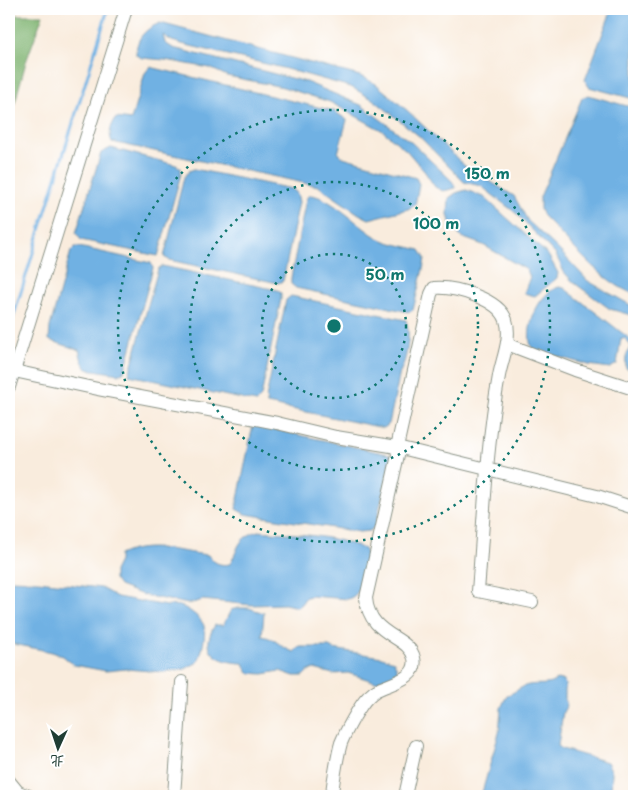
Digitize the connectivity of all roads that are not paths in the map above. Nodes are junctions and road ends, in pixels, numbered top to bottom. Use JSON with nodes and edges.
{"nodes":[{"id":1,"x":126,"y":9,"type":"edge"},
{"id":2,"x":507,"y":344,"type":"junction"},
{"id":3,"x":14,"y":371,"type":"junction"},
{"id":4,"x":9,"y":387,"type":"edge"},
{"id":5,"x":634,"y":389,"type":"edge"},
{"id":6,"x":397,"y":447,"type":"junction"},
{"id":7,"x":486,"y":469,"type":"junction"},
{"id":8,"x":634,"y":508,"type":"edge"},
{"id":9,"x":532,"y":602,"type":"dead end"},
{"id":10,"x":182,"y":682,"type":"dead end"},
{"id":11,"x":416,"y":746,"type":"dead end"},
{"id":12,"x":9,"y":781,"type":"edge"},
{"id":13,"x":30,"y":796,"type":"edge"},
{"id":14,"x":174,"y":796,"type":"edge"},
{"id":15,"x":332,"y":796,"type":"edge"},
{"id":16,"x":405,"y":796,"type":"edge"}],
"edges":[{"from":1,"to":3,"type":"street"},
{"from":2,"to":5,"type":"street"},
{"from":2,"to":6,"type":"street"},
{"from":2,"to":7,"type":"street"},
{"from":3,"to":4,"type":"street"},
{"from":3,"to":6,"type":"street"},
{"from":6,"to":7,"type":"street"},
{"from":6,"to":15,"type":"street"},
{"from":7,"to":8,"type":"street"},
{"from":7,"to":9,"type":"street"},
{"from":10,"to":14,"type":"street"},
{"from":11,"to":16,"type":"street"},
{"from":12,"to":13,"type":"street"}]}
